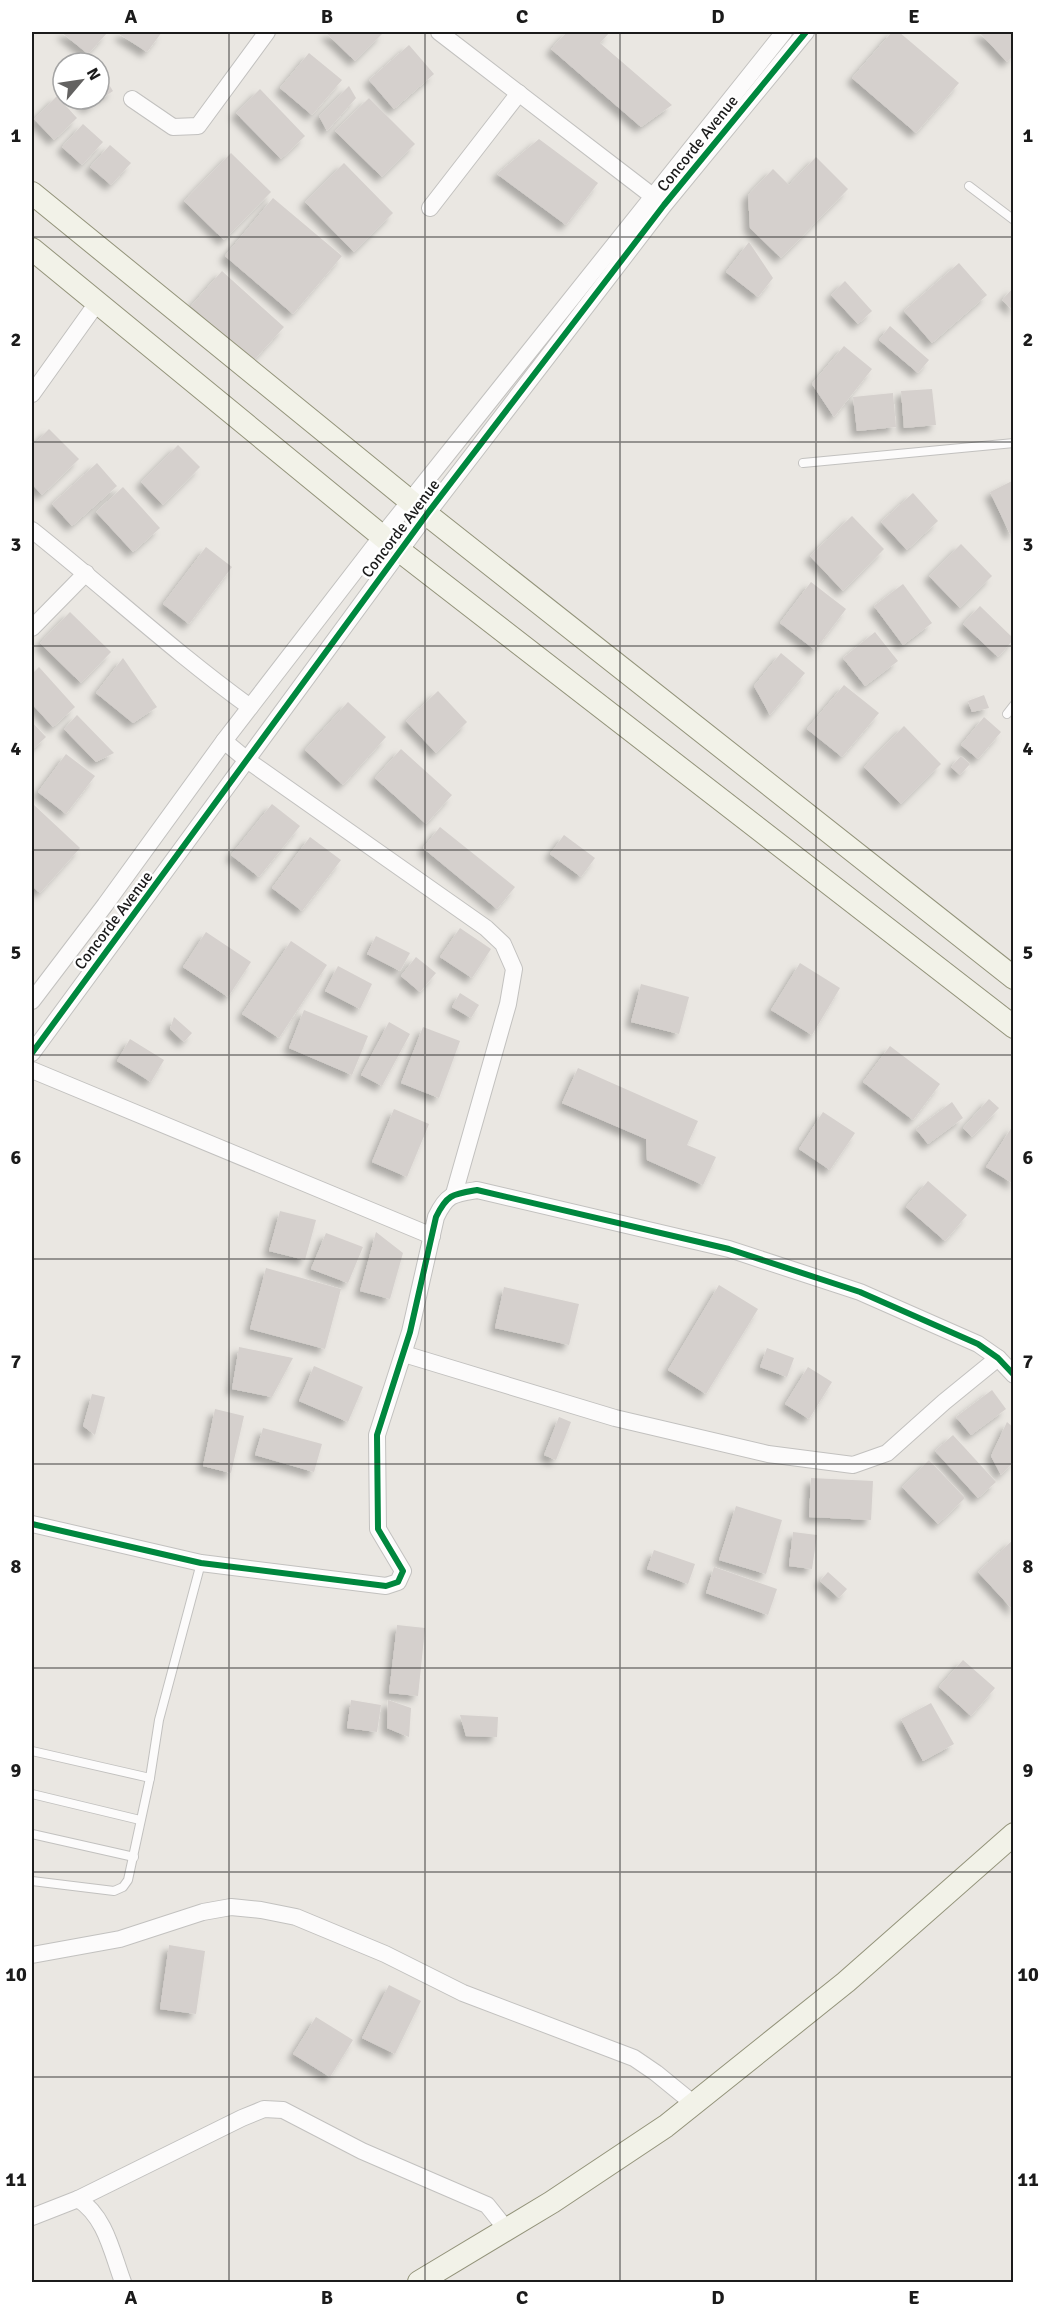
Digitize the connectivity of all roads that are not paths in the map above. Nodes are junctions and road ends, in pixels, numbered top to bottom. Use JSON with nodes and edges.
{"nodes":[{"id":1,"x":267,"y":32,"type":"edge"},
{"id":2,"x":438,"y":32,"type":"edge"},
{"id":3,"x":784,"y":32,"type":"edge"},
{"id":4,"x":806,"y":32,"type":"edge"},
{"id":5,"x":519,"y":93,"type":"junction"},
{"id":6,"x":132,"y":99,"type":"dead end"},
{"id":7,"x":969,"y":186,"type":"dead end"},
{"id":8,"x":32,"y":193,"type":"edge"},
{"id":9,"x":658,"y":200,"type":"junction"},
{"id":10,"x":430,"y":208,"type":"dead end"},
{"id":11,"x":1014,"y":220,"type":"edge"},
{"id":12,"x":32,"y":249,"type":"edge"},
{"id":13,"x":97,"y":303,"type":"junction"},
{"id":14,"x":32,"y":394,"type":"edge"},
{"id":15,"x":1014,"y":443,"type":"edge"},
{"id":16,"x":803,"y":463,"type":"dead end"},
{"id":17,"x":418,"y":507,"type":"junction"},
{"id":18,"x":32,"y":530,"type":"edge"},
{"id":19,"x":382,"y":536,"type":"junction"},
{"id":20,"x":400,"y":551,"type":"junction"},
{"id":21,"x":86,"y":573,"type":"junction"},
{"id":22,"x":32,"y":628,"type":"edge"},
{"id":23,"x":1014,"y":705,"type":"edge"},
{"id":24,"x":250,"y":707,"type":"junction"},
{"id":25,"x":1007,"y":714,"type":"dead end"},
{"id":26,"x":224,"y":741,"type":"junction"},
{"id":27,"x":247,"y":760,"type":"junction"},
{"id":28,"x":1014,"y":978,"type":"edge"},
{"id":29,"x":32,"y":1000,"type":"edge"},
{"id":30,"x":1014,"y":1027,"type":"edge"},
{"id":31,"x":32,"y":1053,"type":"edge"},
{"id":32,"x":32,"y":1070,"type":"edge"},
{"id":33,"x":453,"y":1194,"type":"junction"},
{"id":34,"x":432,"y":1236,"type":"junction"},
{"id":35,"x":404,"y":1354,"type":"junction"},
{"id":36,"x":998,"y":1358,"type":"junction"},
{"id":37,"x":1014,"y":1375,"type":"edge"},
{"id":38,"x":32,"y":1524,"type":"edge"},
{"id":39,"x":201,"y":1563,"type":"junction"},
{"id":40,"x":32,"y":1751,"type":"edge"},
{"id":41,"x":150,"y":1778,"type":"junction"},
{"id":42,"x":32,"y":1794,"type":"edge"},
{"id":43,"x":140,"y":1820,"type":"junction"},
{"id":44,"x":32,"y":1834,"type":"edge"},
{"id":45,"x":1014,"y":1834,"type":"edge"},
{"id":46,"x":134,"y":1857,"type":"junction"},
{"id":47,"x":32,"y":1881,"type":"edge"},
{"id":48,"x":32,"y":1955,"type":"edge"},
{"id":49,"x":693,"y":2104,"type":"junction"},
{"id":50,"x":78,"y":2199,"type":"junction"},
{"id":51,"x":32,"y":2217,"type":"edge"},
{"id":52,"x":507,"y":2229,"type":"junction"},
{"id":53,"x":123,"y":2283,"type":"edge"},
{"id":54,"x":419,"y":2283,"type":"edge"}],
"edges":[{"from":1,"to":6,"type":"street"},
{"from":2,"to":5,"type":"street"},
{"from":3,"to":9,"type":"street","name":"Concorde Avenue"},
{"from":4,"to":9,"type":"street","name":"Concorde Avenue"},
{"from":5,"to":9,"type":"street"},
{"from":5,"to":10,"type":"street"},
{"from":7,"to":11,"type":"lane"},
{"from":8,"to":17,"type":"main road"},
{"from":9,"to":17,"type":"street","name":"Concorde Avenue"},
{"from":12,"to":13,"type":"main road"},
{"from":13,"to":14,"type":"street"},
{"from":13,"to":19,"type":"main road"},
{"from":15,"to":16,"type":"lane"},
{"from":17,"to":19,"type":"street","name":"Concorde Avenue"},
{"from":17,"to":20,"type":"street","name":"Concorde Avenue"},
{"from":17,"to":28,"type":"main road"},
{"from":18,"to":21,"type":"street"},
{"from":19,"to":20,"type":"main road"},
{"from":19,"to":24,"type":"street","name":"Concorde Avenue"},
{"from":20,"to":27,"type":"street","name":"Concorde Avenue"},
{"from":20,"to":30,"type":"main road"},
{"from":21,"to":22,"type":"street"},
{"from":21,"to":24,"type":"street"},
{"from":23,"to":25,"type":"lane"},
{"from":24,"to":26,"type":"street","name":"Concorde Avenue"},
{"from":26,"to":27,"type":"street"},
{"from":26,"to":29,"type":"street","name":"Concorde Avenue"},
{"from":27,"to":31,"type":"street","name":"Concorde Avenue"},
{"from":27,"to":33,"type":"street"},
{"from":32,"to":34,"type":"street"},
{"from":33,"to":34,"type":"street"},
{"from":33,"to":36,"type":"street"},
{"from":34,"to":35,"type":"street"},
{"from":35,"to":36,"type":"street"},
{"from":35,"to":39,"type":"street"},
{"from":36,"to":37,"type":"street"},
{"from":38,"to":39,"type":"street"},
{"from":39,"to":41,"type":"lane"},
{"from":40,"to":41,"type":"lane"},
{"from":41,"to":43,"type":"lane"},
{"from":42,"to":43,"type":"lane"},
{"from":43,"to":46,"type":"lane"},
{"from":44,"to":46,"type":"lane"},
{"from":45,"to":49,"type":"main road"},
{"from":46,"to":47,"type":"lane"},
{"from":48,"to":49,"type":"street"},
{"from":49,"to":52,"type":"main road"},
{"from":50,"to":51,"type":"street"},
{"from":50,"to":52,"type":"street"},
{"from":50,"to":53,"type":"street"},
{"from":52,"to":54,"type":"main road"}]}
